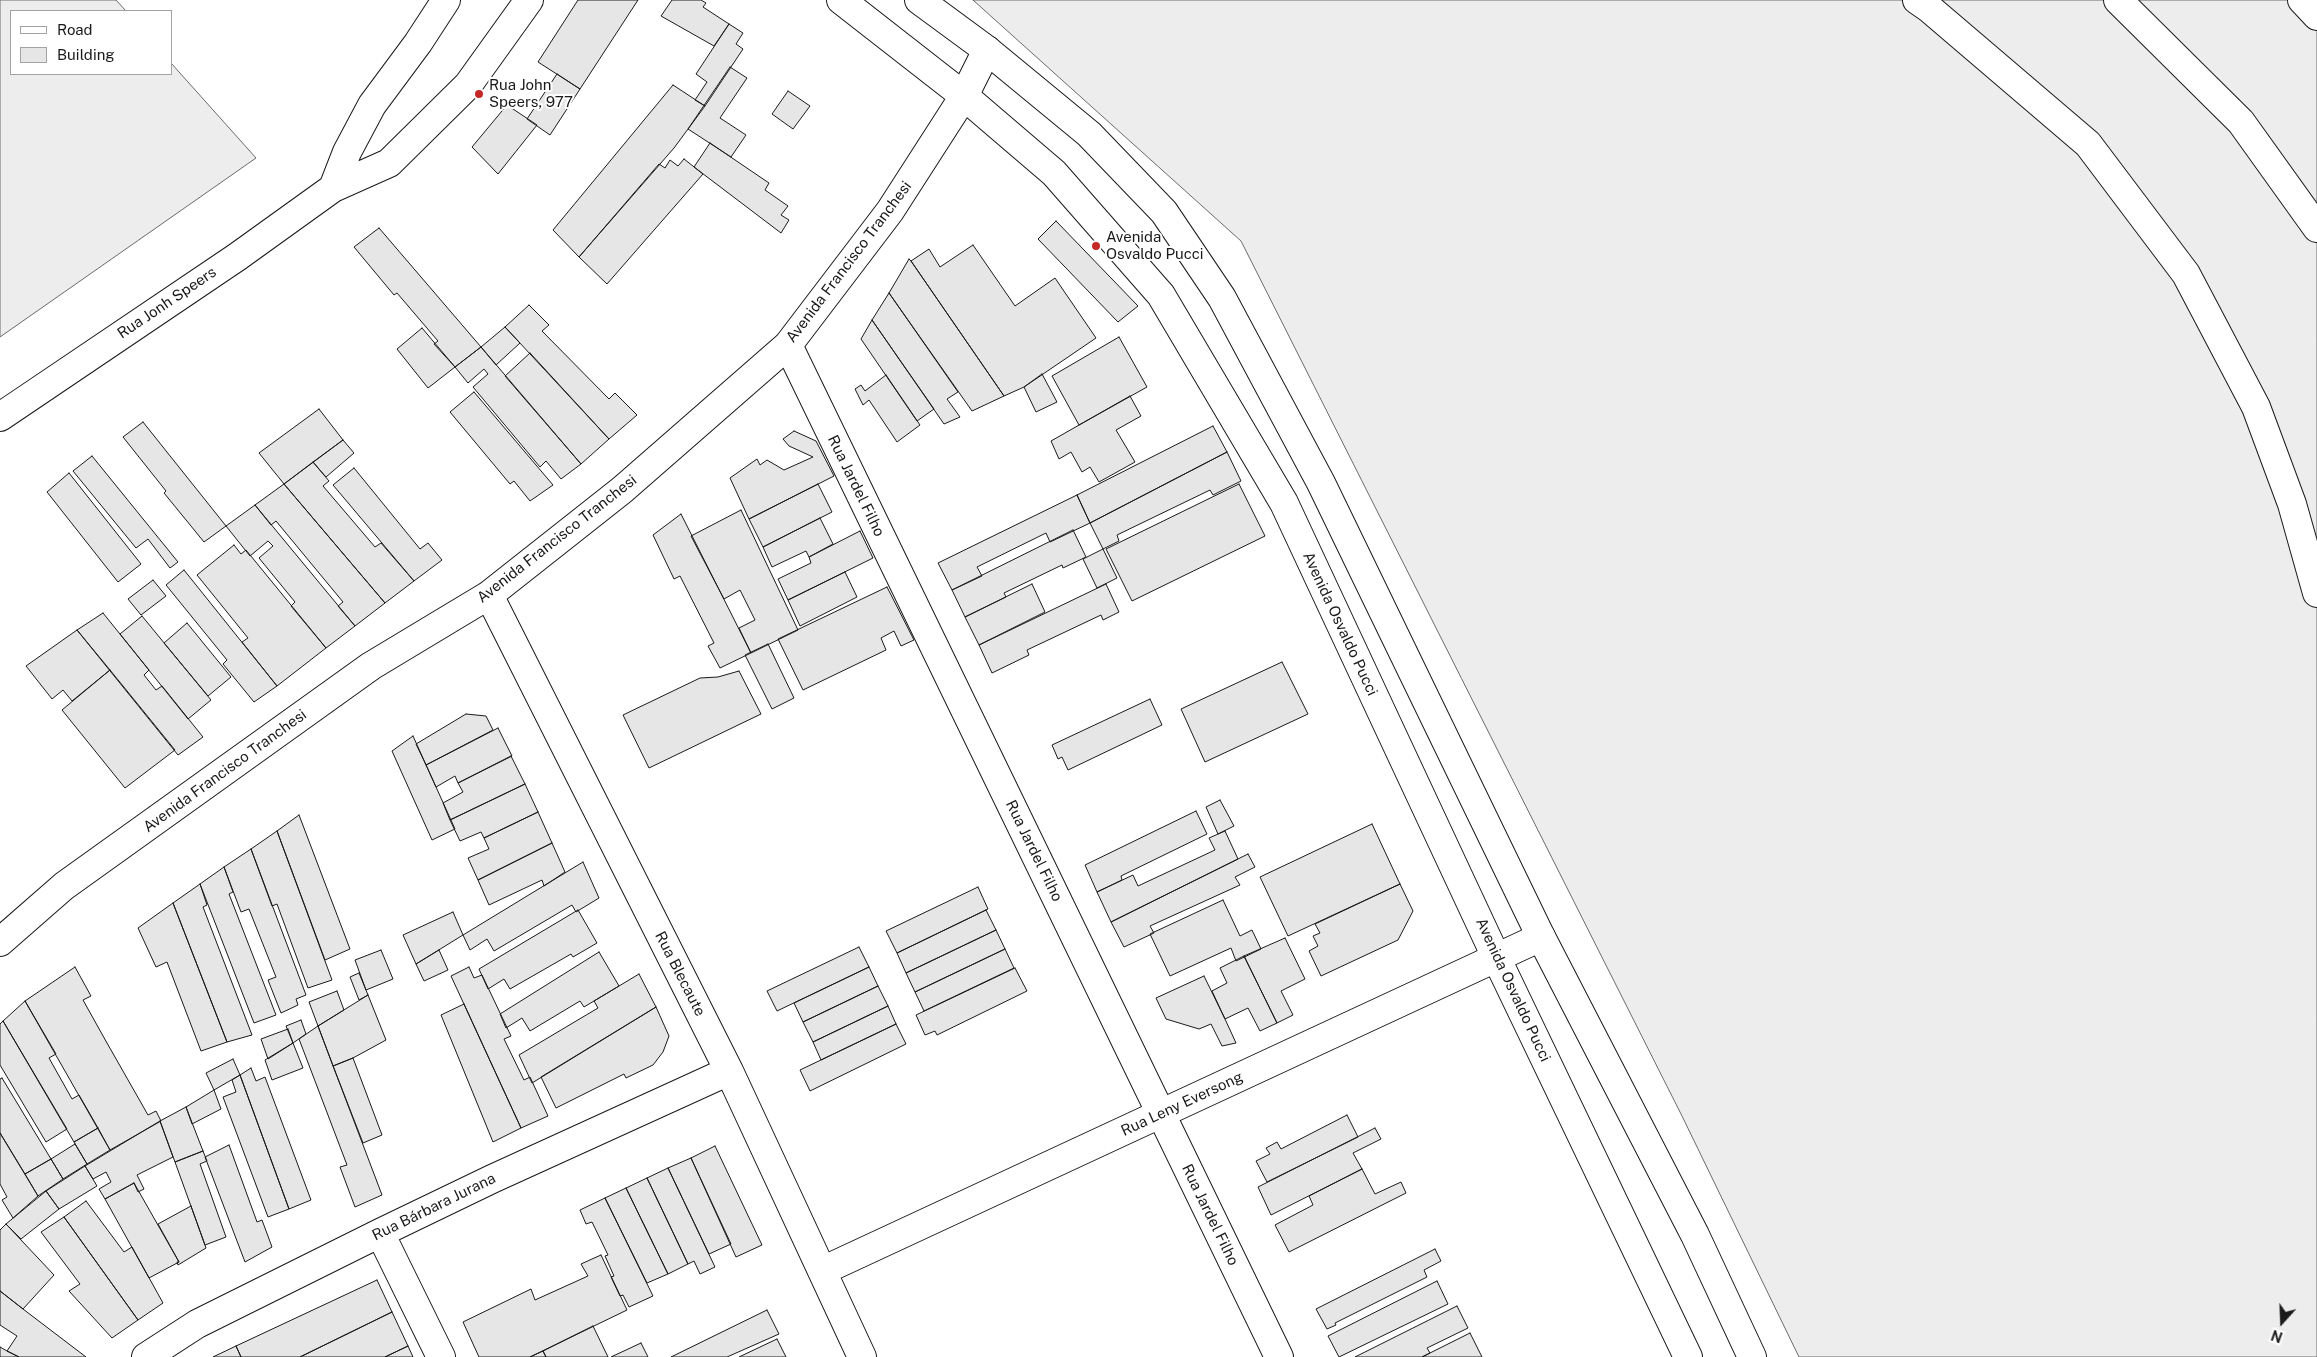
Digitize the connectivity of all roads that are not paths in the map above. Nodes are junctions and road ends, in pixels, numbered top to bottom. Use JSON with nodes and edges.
{"nodes":[{"id":1,"x":446,"y":0,"type":"edge"},
{"id":2,"x":529,"y":0,"type":"edge"},
{"id":3,"x":841,"y":0,"type":"edge"},
{"id":4,"x":919,"y":0,"type":"edge"},
{"id":5,"x":1917,"y":0,"type":"edge"},
{"id":6,"x":2118,"y":0,"type":"edge"},
{"id":7,"x":2302,"y":0,"type":"edge"},
{"id":8,"x":2317,"y":16,"type":"edge"},
{"id":9,"x":987,"y":50,"type":"junction"},
{"id":10,"x":964,"y":96,"type":"junction"},
{"id":11,"x":334,"y":188,"type":"junction"},
{"id":12,"x":2317,"y":228,"type":"edge"},
{"id":13,"x":788,"y":345,"type":"junction"},
{"id":14,"x":0,"y":417,"type":"edge"},
{"id":15,"x":2317,"y":593,"type":"edge"},
{"id":16,"x":490,"y":595,"type":"junction"},
{"id":17,"x":1541,"y":936,"type":"junction"},
{"id":18,"x":0,"y":942,"type":"edge"},
{"id":19,"x":1496,"y":957,"type":"junction"},
{"id":20,"x":729,"y":1071,"type":"junction"},
{"id":21,"x":1162,"y":1114,"type":"junction"},
{"id":22,"x":380,"y":1233,"type":"junction"},
{"id":23,"x":822,"y":1271,"type":"junction"},
{"id":24,"x":146,"y":1357,"type":"edge"},
{"id":25,"x":441,"y":1357,"type":"edge"},
{"id":26,"x":862,"y":1357,"type":"edge"},
{"id":27,"x":1279,"y":1357,"type":"edge"},
{"id":28,"x":1688,"y":1357,"type":"edge"},
{"id":29,"x":1752,"y":1357,"type":"edge"}],
"edges":[{"from":1,"to":11,"type":"street"},
{"from":2,"to":11,"type":"street","name":"Rua Jonh Speers"},
{"from":3,"to":10,"type":"street","name":"Avenida Osvaldo Pucci"},
{"from":4,"to":9,"type":"street"},
{"from":5,"to":15,"type":"street"},
{"from":6,"to":12,"type":"street"},
{"from":7,"to":8,"type":"street"},
{"from":9,"to":10,"type":"street","name":"Avenida Francisco Tranchesi"},
{"from":9,"to":17,"type":"street"},
{"from":10,"to":13,"type":"street","name":"Avenida Francisco Tranchesi"},
{"from":10,"to":19,"type":"street","name":"Avenida Osvaldo Pucci"},
{"from":11,"to":14,"type":"street","name":"Rua Jonh Speers"},
{"from":13,"to":16,"type":"street","name":"Avenida Francisco Tranchesi"},
{"from":13,"to":21,"type":"street","name":"Rua Jardel Filho"},
{"from":16,"to":18,"type":"street","name":"Avenida Francisco Tranchesi"},
{"from":16,"to":20,"type":"street","name":"Rua Blecaute"},
{"from":17,"to":19,"type":"street","name":"Rua Leny Eversong"},
{"from":17,"to":29,"type":"street"},
{"from":19,"to":21,"type":"street","name":"Rua Leny Eversong"},
{"from":19,"to":28,"type":"street","name":"Avenida Osvaldo Pucci"},
{"from":20,"to":22,"type":"street","name":"Rua Bárbara Jurana"},
{"from":20,"to":23,"type":"street","name":"Rua Blecaute"},
{"from":21,"to":23,"type":"street","name":"Rua Leny Eversong"},
{"from":21,"to":27,"type":"street","name":"Rua Jardel Filho"},
{"from":22,"to":24,"type":"street","name":"Rua Bárbara Jurana"},
{"from":22,"to":25,"type":"street"},
{"from":23,"to":26,"type":"street","name":"Rua Blecaute"}]}
